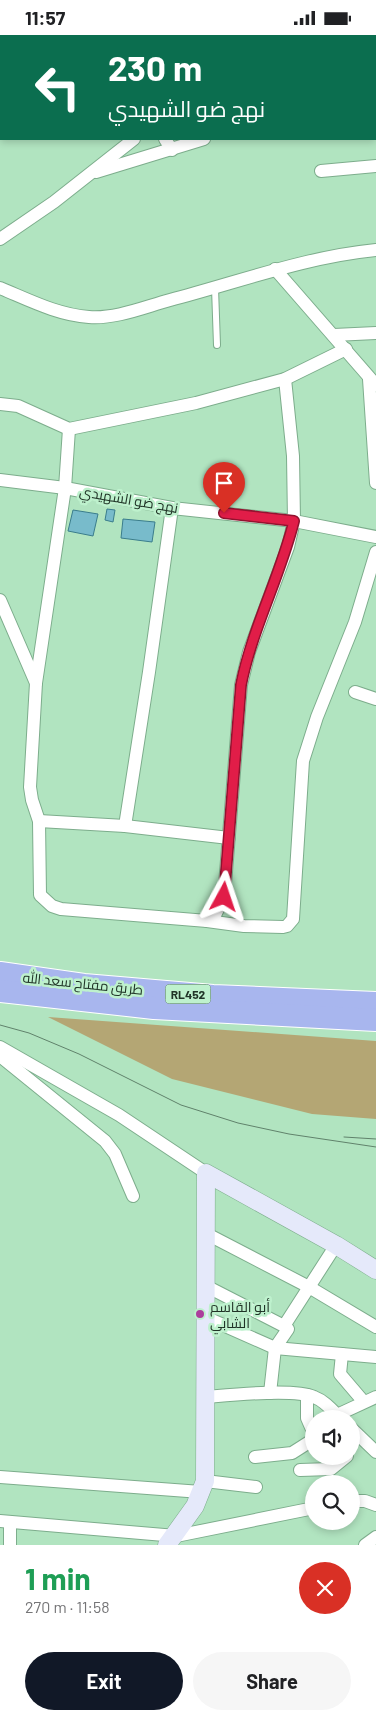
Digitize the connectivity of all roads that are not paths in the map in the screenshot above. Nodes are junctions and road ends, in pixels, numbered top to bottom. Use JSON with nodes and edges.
{"nodes":[{"id":1,"x":133,"y":140,"type":"edge"},
{"id":2,"x":166,"y":140,"type":"edge"},
{"id":3,"x":201,"y":140,"type":"edge"},
{"id":4,"x":172,"y":150,"type":"junction"},
{"id":5,"x":376,"y":166,"type":"edge"},
{"id":6,"x":321,"y":171,"type":"dead end"},
{"id":7,"x":89,"y":174,"type":"junction"},
{"id":8,"x":0,"y":239,"type":"edge"},
{"id":9,"x":376,"y":250,"type":"edge"},
{"id":10,"x":275,"y":269,"type":"junction"},
{"id":11,"x":0,"y":288,"type":"edge"},
{"id":12,"x":215,"y":288,"type":"junction"},
{"id":13,"x":376,"y":333,"type":"edge"},
{"id":14,"x":334,"y":335,"type":"junction"},
{"id":15,"x":218,"y":345,"type":"dead end"},
{"id":16,"x":346,"y":349,"type":"junction"},
{"id":17,"x":285,"y":379,"type":"junction"},
{"id":18,"x":372,"y":382,"type":"edge"},
{"id":19,"x":0,"y":404,"type":"edge"},
{"id":20,"x":69,"y":429,"type":"junction"},
{"id":21,"x":0,"y":480,"type":"edge"},
{"id":22,"x":376,"y":483,"type":"edge"},
{"id":23,"x":65,"y":488,"type":"junction"},
{"id":24,"x":172,"y":508,"type":"junction"},
{"id":25,"x":294,"y":521,"type":"junction"},
{"id":26,"x":376,"y":537,"type":"edge"},
{"id":27,"x":376,"y":552,"type":"edge"},
{"id":28,"x":0,"y":600,"type":"edge"},
{"id":29,"x":36,"y":683,"type":"junction"},
{"id":30,"x":355,"y":692,"type":"dead end"},
{"id":31,"x":376,"y":699,"type":"edge"},
{"id":32,"x":40,"y":821,"type":"junction"},
{"id":33,"x":125,"y":826,"type":"junction"},
{"id":34,"x":229,"y":838,"type":"junction"},
{"id":35,"x":207,"y":921,"type":"junction"},
{"id":36,"x":0,"y":973,"type":"edge"},
{"id":37,"x":0,"y":991,"type":"edge"},
{"id":38,"x":376,"y":1003,"type":"edge"},
{"id":39,"x":376,"y":1020,"type":"edge"},
{"id":40,"x":0,"y":1047,"type":"edge"},
{"id":41,"x":0,"y":1056,"type":"edge"},
{"id":42,"x":206,"y":1173,"type":"junction"},
{"id":43,"x":133,"y":1196,"type":"dead end"},
{"id":44,"x":205,"y":1233,"type":"junction"},
{"id":45,"x":336,"y":1245,"type":"junction"},
{"id":46,"x":376,"y":1270,"type":"edge"},
{"id":47,"x":204,"y":1285,"type":"junction"},
{"id":48,"x":309,"y":1287,"type":"junction"},
{"id":49,"x":205,"y":1317,"type":"junction"},
{"id":50,"x":284,"y":1326,"type":"junction"},
{"id":51,"x":376,"y":1327,"type":"edge"},
{"id":52,"x":275,"y":1348,"type":"junction"},
{"id":53,"x":342,"y":1354,"type":"junction"},
{"id":54,"x":376,"y":1357,"type":"edge"},
{"id":55,"x":270,"y":1393,"type":"junction"},
{"id":56,"x":307,"y":1395,"type":"junction"},
{"id":57,"x":206,"y":1397,"type":"junction"},
{"id":58,"x":370,"y":1399,"type":"edge"},
{"id":59,"x":307,"y":1410,"type":"edge"},
{"id":60,"x":331,"y":1410,"type":"edge"},
{"id":61,"x":351,"y":1410,"type":"edge"},
{"id":62,"x":360,"y":1437,"type":"edge"},
{"id":63,"x":363,"y":1440,"type":"junction"},
{"id":64,"x":360,"y":1443,"type":"edge"},
{"id":65,"x":305,"y":1445,"type":"edge"},
{"id":66,"x":376,"y":1451,"type":"edge"},
{"id":67,"x":255,"y":1457,"type":"dead end"},
{"id":68,"x":336,"y":1465,"type":"edge"},
{"id":69,"x":300,"y":1470,"type":"dead end"},
{"id":70,"x":0,"y":1477,"type":"edge"},
{"id":71,"x":203,"y":1486,"type":"junction"},
{"id":72,"x":256,"y":1487,"type":"dead end"},
{"id":73,"x":360,"y":1501,"type":"edge"},
{"id":74,"x":376,"y":1505,"type":"edge"},
{"id":75,"x":305,"y":1510,"type":"edge"},
{"id":76,"x":5,"y":1521,"type":"edge"},
{"id":77,"x":376,"y":1537,"type":"edge"},
{"id":78,"x":171,"y":1540,"type":"edge"},
{"id":79,"x":10,"y":1545,"type":"edge"},
{"id":80,"x":365,"y":1545,"type":"edge"}],
"edges":[{"from":1,"to":7,"type":"street"},
{"from":2,"to":4,"type":"street"},
{"from":3,"to":4,"type":"street"},
{"from":4,"to":7,"type":"street"},
{"from":5,"to":6,"type":"street"},
{"from":7,"to":8,"type":"street"},
{"from":9,"to":10,"type":"street"},
{"from":10,"to":12,"type":"street"},
{"from":10,"to":14,"type":"street"},
{"from":11,"to":12,"type":"street"},
{"from":12,"to":15,"type":"lane"},
{"from":13,"to":14,"type":"street"},
{"from":14,"to":16,"type":"street"},
{"from":16,"to":17,"type":"street"},
{"from":16,"to":18,"type":"street"},
{"from":17,"to":20,"type":"street"},
{"from":17,"to":25,"type":"street"},
{"from":18,"to":22,"type":"street"},
{"from":19,"to":20,"type":"street"},
{"from":20,"to":23,"type":"street"},
{"from":21,"to":23,"type":"street","name":"نهج ضو الشهيدي"},
{"from":23,"to":24,"type":"street","name":"نهج ضو الشهيدي"},
{"from":23,"to":29,"type":"street"},
{"from":24,"to":25,"type":"street","name":"نهج ضو الشهيدي"},
{"from":24,"to":33,"type":"street"},
{"from":25,"to":26,"type":"street","name":"نهج ضو الشهيدي"},
{"from":25,"to":34,"type":"street"},
{"from":27,"to":35,"type":"street"},
{"from":28,"to":29,"type":"street"},
{"from":29,"to":32,"type":"street"},
{"from":30,"to":31,"type":"street"},
{"from":32,"to":33,"type":"street"},
{"from":32,"to":35,"type":"street"},
{"from":33,"to":34,"type":"street"},
{"from":34,"to":35,"type":"street"},
{"from":36,"to":38,"type":"highway","name":"طريق مفتاح سعد الله","number":"RL452"},
{"from":37,"to":39,"type":"highway","name":"طريق مفتاح سعد الله","number":"RL452"},
{"from":40,"to":42,"type":"street"},
{"from":41,"to":43,"type":"street"},
{"from":42,"to":44,"type":"street"},
{"from":42,"to":45,"type":"street"},
{"from":44,"to":47,"type":"street"},
{"from":44,"to":48,"type":"street"},
{"from":45,"to":46,"type":"street"},
{"from":45,"to":48,"type":"street"},
{"from":47,"to":49,"type":"street"},
{"from":47,"to":50,"type":"street"},
{"from":48,"to":50,"type":"street"},
{"from":48,"to":51,"type":"street"},
{"from":49,"to":52,"type":"street"},
{"from":49,"to":57,"type":"street"},
{"from":50,"to":52,"type":"street"},
{"from":52,"to":53,"type":"street"},
{"from":52,"to":55,"type":"street"},
{"from":53,"to":54,"type":"street"},
{"from":53,"to":58,"type":"street"},
{"from":55,"to":56,"type":"street"},
{"from":55,"to":57,"type":"street"},
{"from":56,"to":59,"type":"street"},
{"from":56,"to":60,"type":"street"},
{"from":57,"to":71,"type":"street"},
{"from":58,"to":61,"type":"street"},
{"from":62,"to":63,"type":"street"},
{"from":63,"to":64,"type":"street"},
{"from":63,"to":66,"type":"street"},
{"from":65,"to":67,"type":"street"},
{"from":68,"to":69,"type":"street"},
{"from":70,"to":71,"type":"street"},
{"from":71,"to":72,"type":"street"},
{"from":71,"to":78,"type":"street"},
{"from":73,"to":74,"type":"street"},
{"from":75,"to":78,"type":"street"},
{"from":76,"to":78,"type":"street"},
{"from":76,"to":79,"type":"street"},
{"from":77,"to":80,"type":"street"}]}
